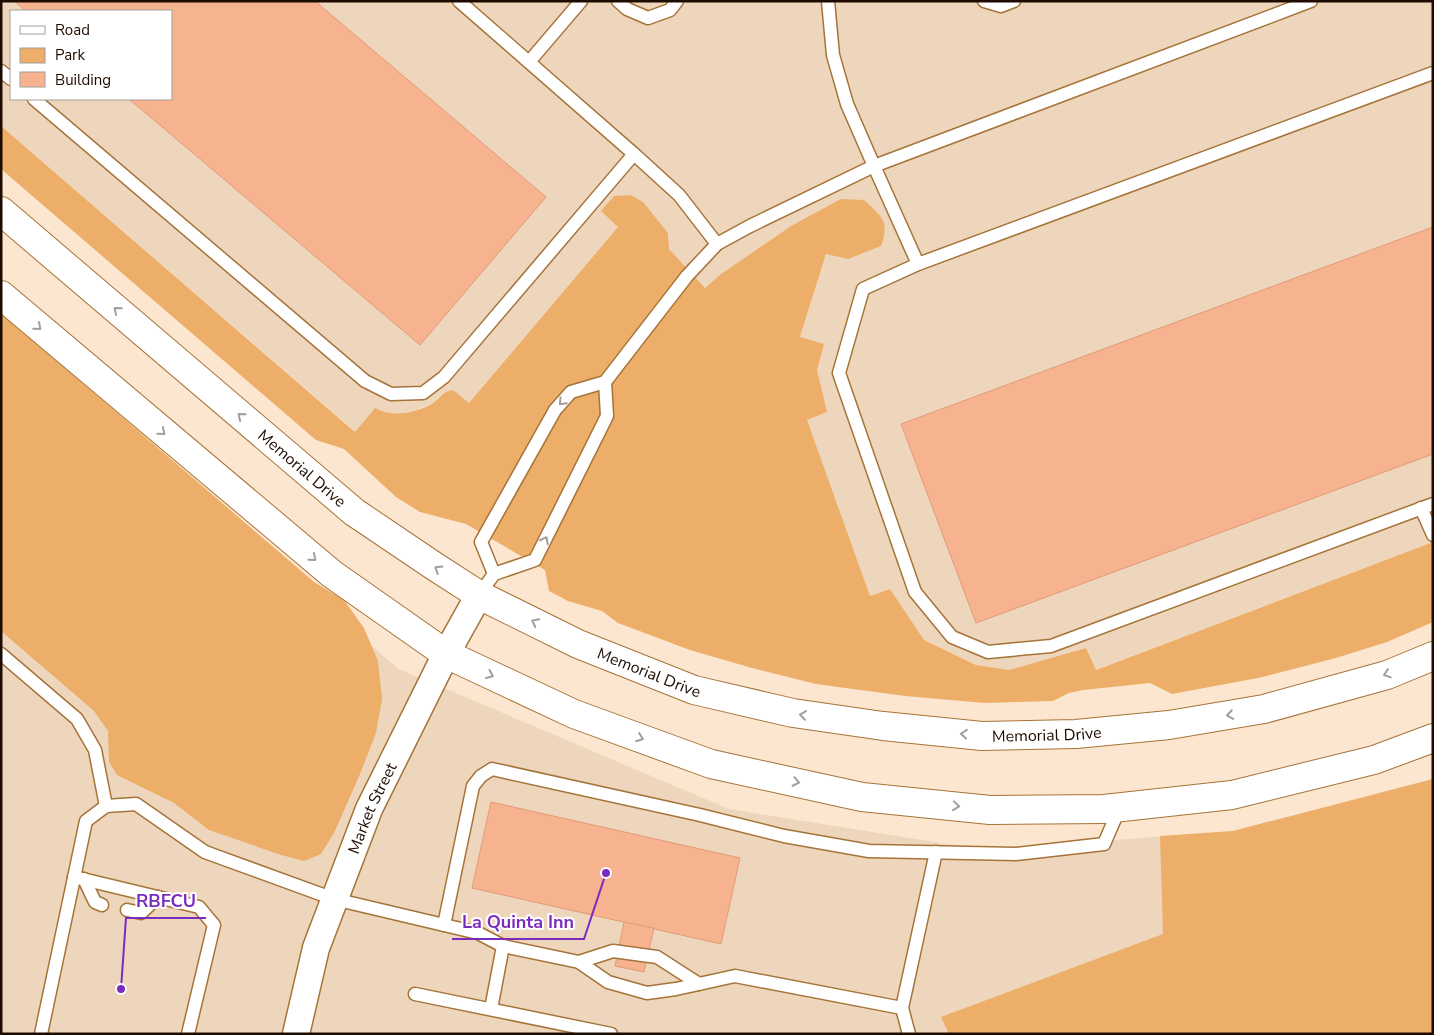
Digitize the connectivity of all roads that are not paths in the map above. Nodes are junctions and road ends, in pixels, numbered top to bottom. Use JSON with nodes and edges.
{"nodes":[{"id":1,"x":460,"y":1,"type":"edge"},
{"id":2,"x":581,"y":1,"type":"edge"},
{"id":3,"x":618,"y":1,"type":"edge"},
{"id":4,"x":678,"y":1,"type":"edge"},
{"id":5,"x":828,"y":1,"type":"edge"},
{"id":6,"x":984,"y":1,"type":"edge"},
{"id":7,"x":1014,"y":1,"type":"edge"},
{"id":8,"x":1311,"y":1,"type":"edge"},
{"id":9,"x":529,"y":62,"type":"junction"},
{"id":10,"x":1433,"y":72,"type":"edge"},
{"id":11,"x":35,"y":100,"type":"edge"},
{"id":12,"x":634,"y":154,"type":"junction"},
{"id":13,"x":874,"y":166,"type":"junction"},
{"id":14,"x":1,"y":211,"type":"edge"},
{"id":15,"x":717,"y":244,"type":"junction"},
{"id":16,"x":918,"y":264,"type":"junction"},
{"id":17,"x":1,"y":295,"type":"edge"},
{"id":18,"x":605,"y":382,"type":"junction"},
{"id":19,"x":1427,"y":506,"type":"edge"},
{"id":20,"x":1433,"y":534,"type":"edge"},
{"id":21,"x":486,"y":584,"type":"junction"},
{"id":22,"x":1,"y":654,"type":"edge"},
{"id":23,"x":446,"y":654,"type":"junction"},
{"id":24,"x":1433,"y":656,"type":"edge"},
{"id":25,"x":1433,"y":738,"type":"edge"},
{"id":26,"x":106,"y":806,"type":"junction"},
{"id":27,"x":1120,"y":807,"type":"junction"},
{"id":28,"x":936,"y":852,"type":"junction"},
{"id":29,"x":79,"y":878,"type":"junction"},
{"id":30,"x":158,"y":898,"type":"junction"},
{"id":31,"x":334,"y":900,"type":"junction"},
{"id":32,"x":102,"y":905,"type":"dead end"},
{"id":33,"x":126,"y":910,"type":"dead end"},
{"id":34,"x":444,"y":925,"type":"junction"},
{"id":35,"x":503,"y":946,"type":"junction"},
{"id":36,"x":579,"y":962,"type":"junction"},
{"id":37,"x":698,"y":984,"type":"junction"},
{"id":38,"x":415,"y":994,"type":"dead end"},
{"id":39,"x":902,"y":1008,"type":"junction"},
{"id":40,"x":491,"y":1009,"type":"junction"},
{"id":41,"x":604,"y":1033,"type":"edge"},
{"id":42,"x":41,"y":1034,"type":"edge"},
{"id":43,"x":188,"y":1034,"type":"edge"},
{"id":44,"x":296,"y":1034,"type":"edge"},
{"id":45,"x":909,"y":1034,"type":"edge"}],
"edges":[{"from":1,"to":9,"type":"lane"},
{"from":2,"to":9,"type":"lane"},
{"from":3,"to":4,"type":"lane"},
{"from":5,"to":13,"type":"lane"},
{"from":6,"to":7,"type":"lane"},
{"from":8,"to":13,"type":"lane"},
{"from":9,"to":12,"type":"lane"},
{"from":10,"to":16,"type":"lane"},
{"from":11,"to":12,"type":"lane"},
{"from":12,"to":15,"type":"lane"},
{"from":13,"to":15,"type":"lane"},
{"from":13,"to":16,"type":"lane"},
{"from":21,"to":14,"type":"street","name":"Memorial Drive","one_way":true},
{"from":15,"to":18,"type":"lane"},
{"from":16,"to":19,"type":"lane"},
{"from":17,"to":23,"type":"street","one_way":true},
{"from":21,"to":18,"type":"lane","one_way":true},
{"from":18,"to":21,"type":"lane","one_way":true},
{"from":19,"to":20,"type":"lane"},
{"from":21,"to":23,"type":"street","name":"Market Street"},
{"from":24,"to":21,"type":"street","name":"Memorial Drive","one_way":true},
{"from":22,"to":26,"type":"lane"},
{"from":23,"to":27,"type":"street","one_way":true},
{"from":23,"to":31,"type":"street","name":"Market Street"},
{"from":25,"to":27,"type":"street"},
{"from":26,"to":29,"type":"lane"},
{"from":26,"to":31,"type":"lane"},
{"from":27,"to":28,"type":"lane"},
{"from":28,"to":34,"type":"lane"},
{"from":28,"to":39,"type":"lane"},
{"from":29,"to":30,"type":"lane"},
{"from":29,"to":32,"type":"lane"},
{"from":29,"to":42,"type":"lane"},
{"from":30,"to":33,"type":"lane"},
{"from":30,"to":43,"type":"lane"},
{"from":31,"to":34,"type":"lane"},
{"from":31,"to":44,"type":"street","name":"Market Street"},
{"from":34,"to":35,"type":"lane"},
{"from":35,"to":36,"type":"lane"},
{"from":35,"to":40,"type":"lane"},
{"from":36,"to":37,"type":"lane"},
{"from":36,"to":37,"type":"lane"},
{"from":37,"to":39,"type":"lane"},
{"from":38,"to":40,"type":"lane"},
{"from":39,"to":45,"type":"lane"},
{"from":40,"to":41,"type":"lane"}]}
